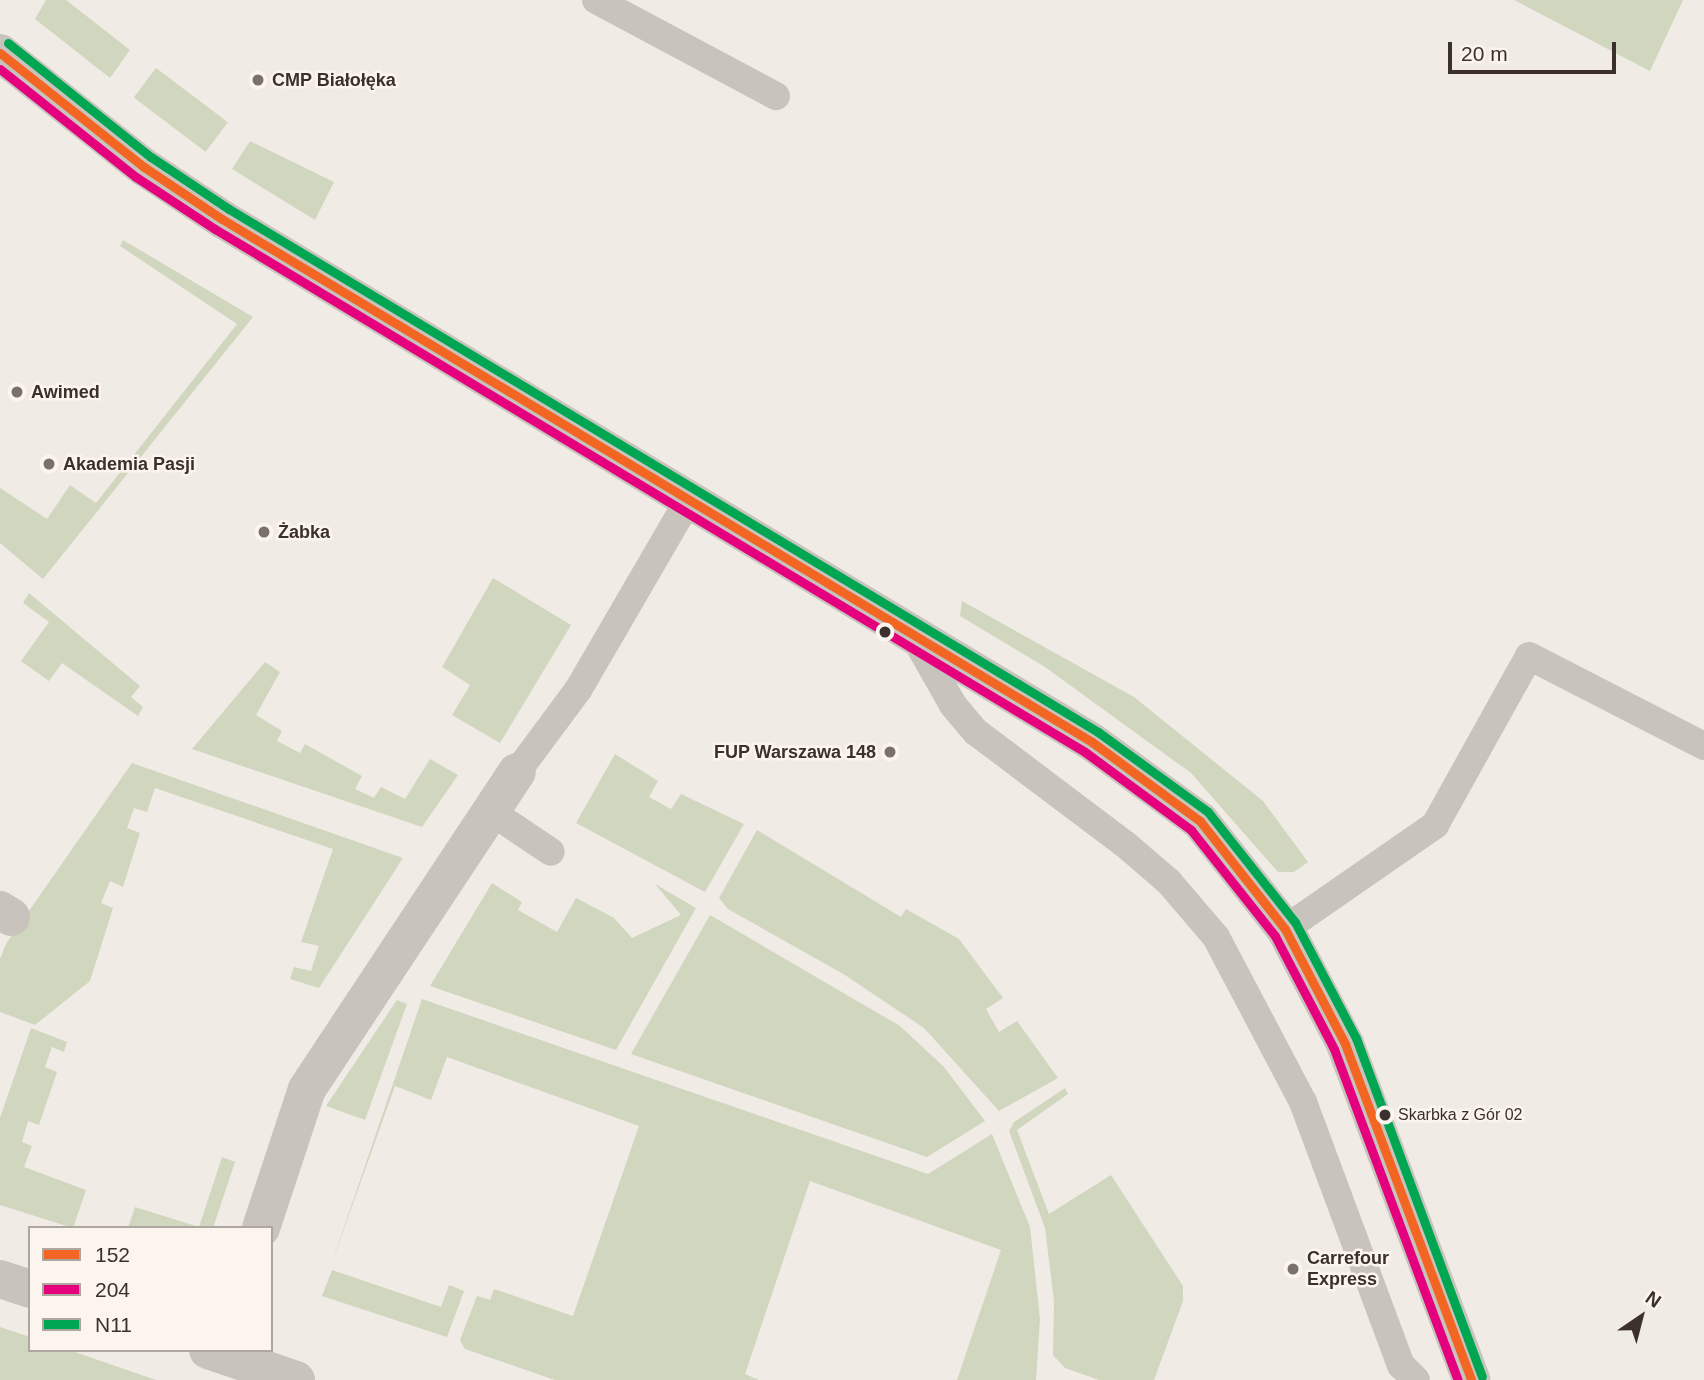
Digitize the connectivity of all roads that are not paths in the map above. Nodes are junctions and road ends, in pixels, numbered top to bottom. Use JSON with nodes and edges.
{"nodes":[{"id":1,"x":596,"y":0,"type":"edge"},
{"id":2,"x":0,"y":53,"type":"edge"},
{"id":3,"x":776,"y":96,"type":"dead end"},
{"id":4,"x":687,"y":503,"type":"junction"},
{"id":5,"x":915,"y":638,"type":"junction"},
{"id":6,"x":1704,"y":746,"type":"edge"},
{"id":7,"x":517,"y":772,"type":"joint"},
{"id":8,"x":491,"y":811,"type":"junction"},
{"id":9,"x":551,"y":852,"type":"dead end"},
{"id":10,"x":1285,"y":929,"type":"junction"},
{"id":11,"x":262,"y":1226,"type":"edge"},
{"id":12,"x":0,"y":1279,"type":"edge"},
{"id":13,"x":28,"y":1288,"type":"edge"},
{"id":14,"x":215,"y":1352,"type":"edge"},
{"id":15,"x":1405,"y":1375,"type":"edge"},
{"id":16,"x":296,"y":1380,"type":"edge"},
{"id":17,"x":1471,"y":1380,"type":"edge"}],
"edges":[{"from":1,"to":3,"type":"lane"},
{"from":2,"to":4,"type":"street"},
{"from":4,"to":5,"type":"street"},
{"from":4,"to":7,"type":"lane"},
{"from":5,"to":10,"type":"street"},
{"from":5,"to":15,"type":"lane"},
{"from":6,"to":10,"type":"lane"},
{"from":7,"to":8,"type":"street"},
{"from":8,"to":9,"type":"lane"},
{"from":8,"to":11,"type":"street"},
{"from":10,"to":17,"type":"street"},
{"from":12,"to":13,"type":"street"},
{"from":14,"to":16,"type":"street"}]}
